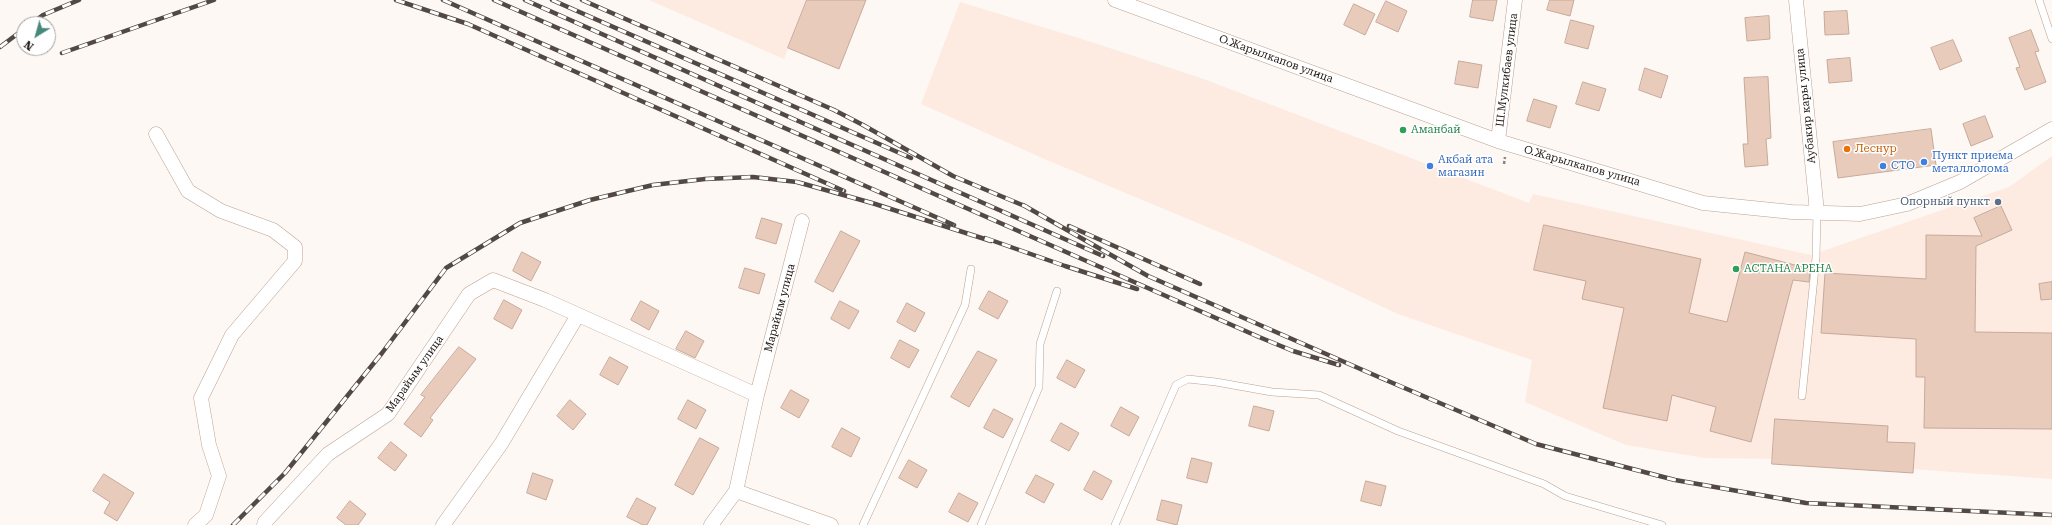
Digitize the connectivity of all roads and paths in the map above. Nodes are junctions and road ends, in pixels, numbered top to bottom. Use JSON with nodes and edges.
{"nodes":[{"id":1,"x":1115,"y":0,"type":"edge"},
{"id":2,"x":1516,"y":0,"type":"edge"},
{"id":3,"x":1796,"y":0,"type":"edge"},
{"id":4,"x":2040,"y":0,"type":"edge"},
{"id":5,"x":2052,"y":39,"type":"edge"},
{"id":6,"x":2052,"y":129,"type":"edge"},
{"id":7,"x":156,"y":134,"type":"dead end"},
{"id":8,"x":1498,"y":141,"type":"junction"},
{"id":9,"x":1817,"y":212,"type":"junction"},
{"id":10,"x":802,"y":221,"type":"dead end"},
{"id":11,"x":971,"y":269,"type":"dead end"},
{"id":12,"x":1057,"y":291,"type":"dead end"},
{"id":13,"x":578,"y":315,"type":"junction"},
{"id":14,"x":757,"y":395,"type":"junction"},
{"id":15,"x":1802,"y":396,"type":"dead end"},
{"id":16,"x":736,"y":490,"type":"junction"},
{"id":17,"x":195,"y":525,"type":"edge"},
{"id":18,"x":264,"y":525,"type":"edge"},
{"id":19,"x":443,"y":525,"type":"edge"},
{"id":20,"x":711,"y":525,"type":"edge"},
{"id":21,"x":831,"y":525,"type":"edge"},
{"id":22,"x":863,"y":525,"type":"edge"},
{"id":23,"x":981,"y":525,"type":"edge"},
{"id":24,"x":1115,"y":525,"type":"edge"},
{"id":25,"x":1662,"y":525,"type":"edge"}],
"edges":[{"from":1,"to":8,"type":"street","name":"О.Жарылкапов улица"},
{"from":2,"to":8,"type":"street","name":"Ш.Мулкибаев улица"},
{"from":3,"to":9,"type":"street","name":"Аубакир кары улица"},
{"from":4,"to":5,"type":"lane"},
{"from":6,"to":9,"type":"street","name":"О.Жарылкапов улица"},
{"from":7,"to":17,"type":"street"},
{"from":8,"to":9,"type":"street","name":"О.Жарылкапов улица"},
{"from":9,"to":15,"type":"lane"},
{"from":10,"to":14,"type":"street","name":"Марайым улица"},
{"from":11,"to":22,"type":"lane"},
{"from":12,"to":23,"type":"lane"},
{"from":13,"to":14,"type":"street","name":"Марайым улица"},
{"from":13,"to":18,"type":"street","name":"Марайым улица"},
{"from":13,"to":19,"type":"street"},
{"from":14,"to":16,"type":"street","name":"Марайым улица"},
{"from":16,"to":20,"type":"street","name":"Марайым улица"},
{"from":16,"to":21,"type":"street"},
{"from":24,"to":25,"type":"lane"}]}
